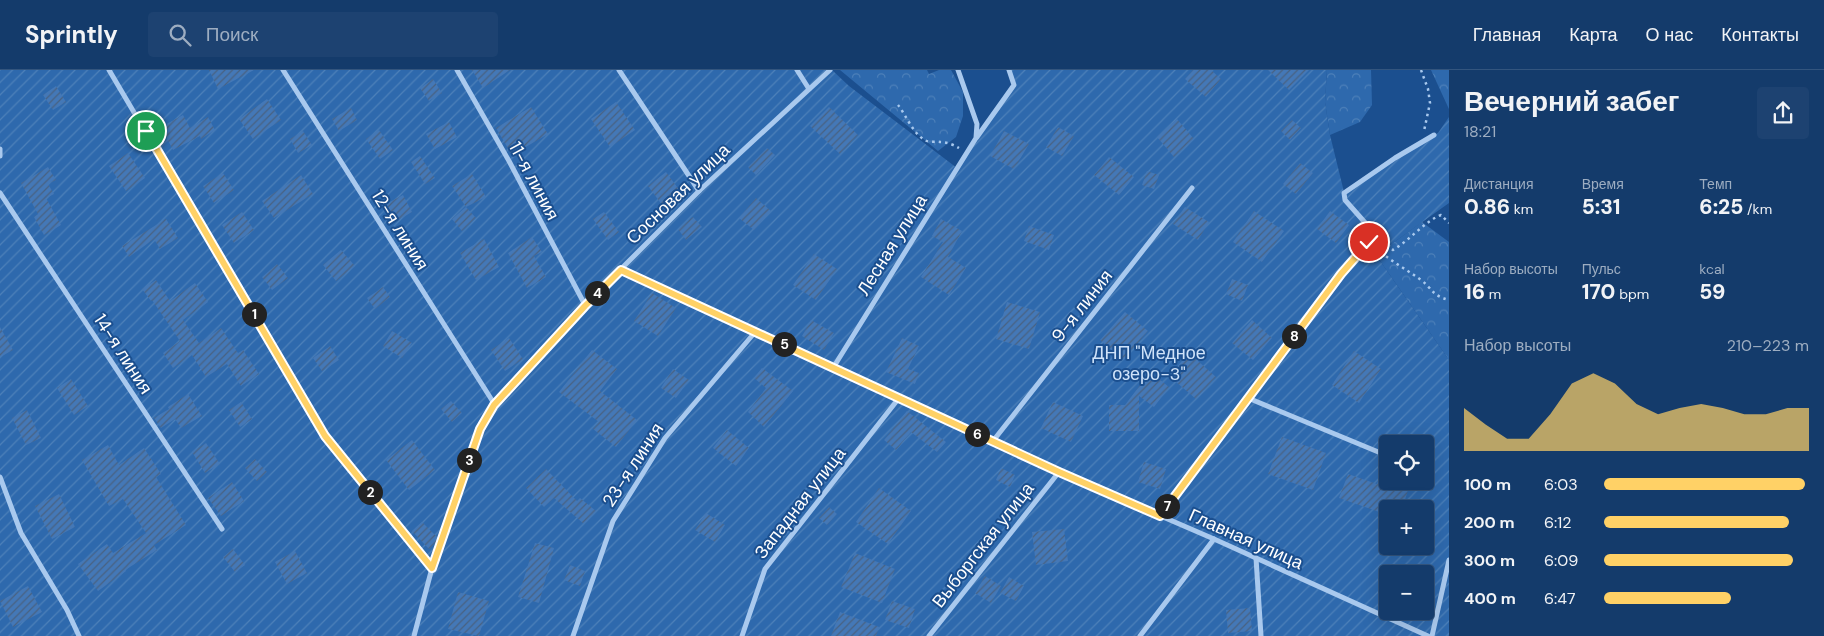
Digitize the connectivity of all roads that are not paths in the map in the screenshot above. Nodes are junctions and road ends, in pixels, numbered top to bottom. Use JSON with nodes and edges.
{"nodes":[{"id":1,"x":110,"y":70,"type":"edge"},
{"id":2,"x":283,"y":70,"type":"edge"},
{"id":3,"x":456,"y":70,"type":"edge"},
{"id":4,"x":619,"y":70,"type":"edge"},
{"id":5,"x":797,"y":70,"type":"edge"},
{"id":6,"x":830,"y":70,"type":"edge"},
{"id":7,"x":958,"y":70,"type":"edge"},
{"id":8,"x":1009,"y":70,"type":"edge"},
{"id":9,"x":809,"y":89,"type":"junction"},
{"id":10,"x":1434,"y":136,"type":"dead end"},
{"id":11,"x":976,"y":138,"type":"junction"},
{"id":12,"x":0,"y":149,"type":"edge"},
{"id":13,"x":0,"y":156,"type":"edge"},
{"id":14,"x":1192,"y":188,"type":"dead end"},
{"id":15,"x":699,"y":190,"type":"junction"},
{"id":16,"x":0,"y":193,"type":"edge"},
{"id":17,"x":621,"y":270,"type":"junction"},
{"id":18,"x":585,"y":306,"type":"junction"},
{"id":19,"x":756,"y":331,"type":"junction"},
{"id":20,"x":833,"y":368,"type":"junction"},
{"id":21,"x":899,"y":398,"type":"junction"},
{"id":22,"x":1248,"y":398,"type":"junction"},
{"id":23,"x":494,"y":405,"type":"junction"},
{"id":24,"x":993,"y":441,"type":"junction"},
{"id":25,"x":1379,"y":452,"type":"edge"},
{"id":26,"x":1059,"y":472,"type":"junction"},
{"id":27,"x":0,"y":476,"type":"edge"},
{"id":28,"x":1160,"y":516,"type":"junction"},
{"id":29,"x":222,"y":529,"type":"dead end"},
{"id":30,"x":1214,"y":539,"type":"junction"},
{"id":31,"x":1256,"y":558,"type":"junction"},
{"id":32,"x":1449,"y":560,"type":"edge"},
{"id":33,"x":432,"y":568,"type":"junction"},
{"id":34,"x":79,"y":636,"type":"edge"},
{"id":35,"x":414,"y":636,"type":"edge"},
{"id":36,"x":573,"y":636,"type":"edge"},
{"id":37,"x":742,"y":636,"type":"edge"},
{"id":38,"x":929,"y":636,"type":"edge"},
{"id":39,"x":1140,"y":636,"type":"edge"},
{"id":40,"x":1261,"y":636,"type":"edge"},
{"id":41,"x":1428,"y":636,"type":"edge"},
{"id":42,"x":1432,"y":636,"type":"edge"}],
"edges":[{"from":1,"to":33,"type":"street"},
{"from":2,"to":23,"type":"street","name":"12-я линия"},
{"from":3,"to":18,"type":"street","name":"11-я линия"},
{"from":4,"to":15,"type":"street"},
{"from":5,"to":9,"type":"street"},
{"from":6,"to":9,"type":"street","name":"Сосновая улица"},
{"from":7,"to":11,"type":"street"},
{"from":8,"to":11,"type":"street","name":"Лесная улица"},
{"from":9,"to":15,"type":"street","name":"Сосновая улица"},
{"from":10,"to":22,"type":"street"},
{"from":11,"to":20,"type":"street","name":"Лесная улица"},
{"from":12,"to":13,"type":"street"},
{"from":14,"to":24,"type":"street","name":"9-я линия"},
{"from":15,"to":17,"type":"street","name":"Сосновая улица"},
{"from":16,"to":29,"type":"street","name":"14-я линия"},
{"from":17,"to":18,"type":"street","name":"Сосновая улица"},
{"from":17,"to":19,"type":"street","name":"Главная улица"},
{"from":18,"to":23,"type":"street","name":"Сосновая улица"},
{"from":19,"to":20,"type":"street","name":"Главная улица"},
{"from":19,"to":36,"type":"street","name":"23-я линия"},
{"from":20,"to":21,"type":"street","name":"Главная улица"},
{"from":21,"to":24,"type":"street","name":"Главная улица"},
{"from":21,"to":37,"type":"street","name":"Западная улица"},
{"from":22,"to":25,"type":"street"},
{"from":22,"to":28,"type":"street"},
{"from":23,"to":33,"type":"street","name":"Сосновая улица"},
{"from":24,"to":26,"type":"street","name":"Главная улица"},
{"from":26,"to":28,"type":"street","name":"Главная улица"},
{"from":26,"to":38,"type":"street","name":"Выборгская улица"},
{"from":27,"to":34,"type":"street"},
{"from":28,"to":30,"type":"street","name":"Главная улица"},
{"from":30,"to":31,"type":"street","name":"Главная улица"},
{"from":30,"to":39,"type":"street"},
{"from":31,"to":40,"type":"street"},
{"from":31,"to":41,"type":"street","name":"Главная улица"},
{"from":32,"to":42,"type":"street"},
{"from":33,"to":35,"type":"street","name":"Сосновая улица"}]}
